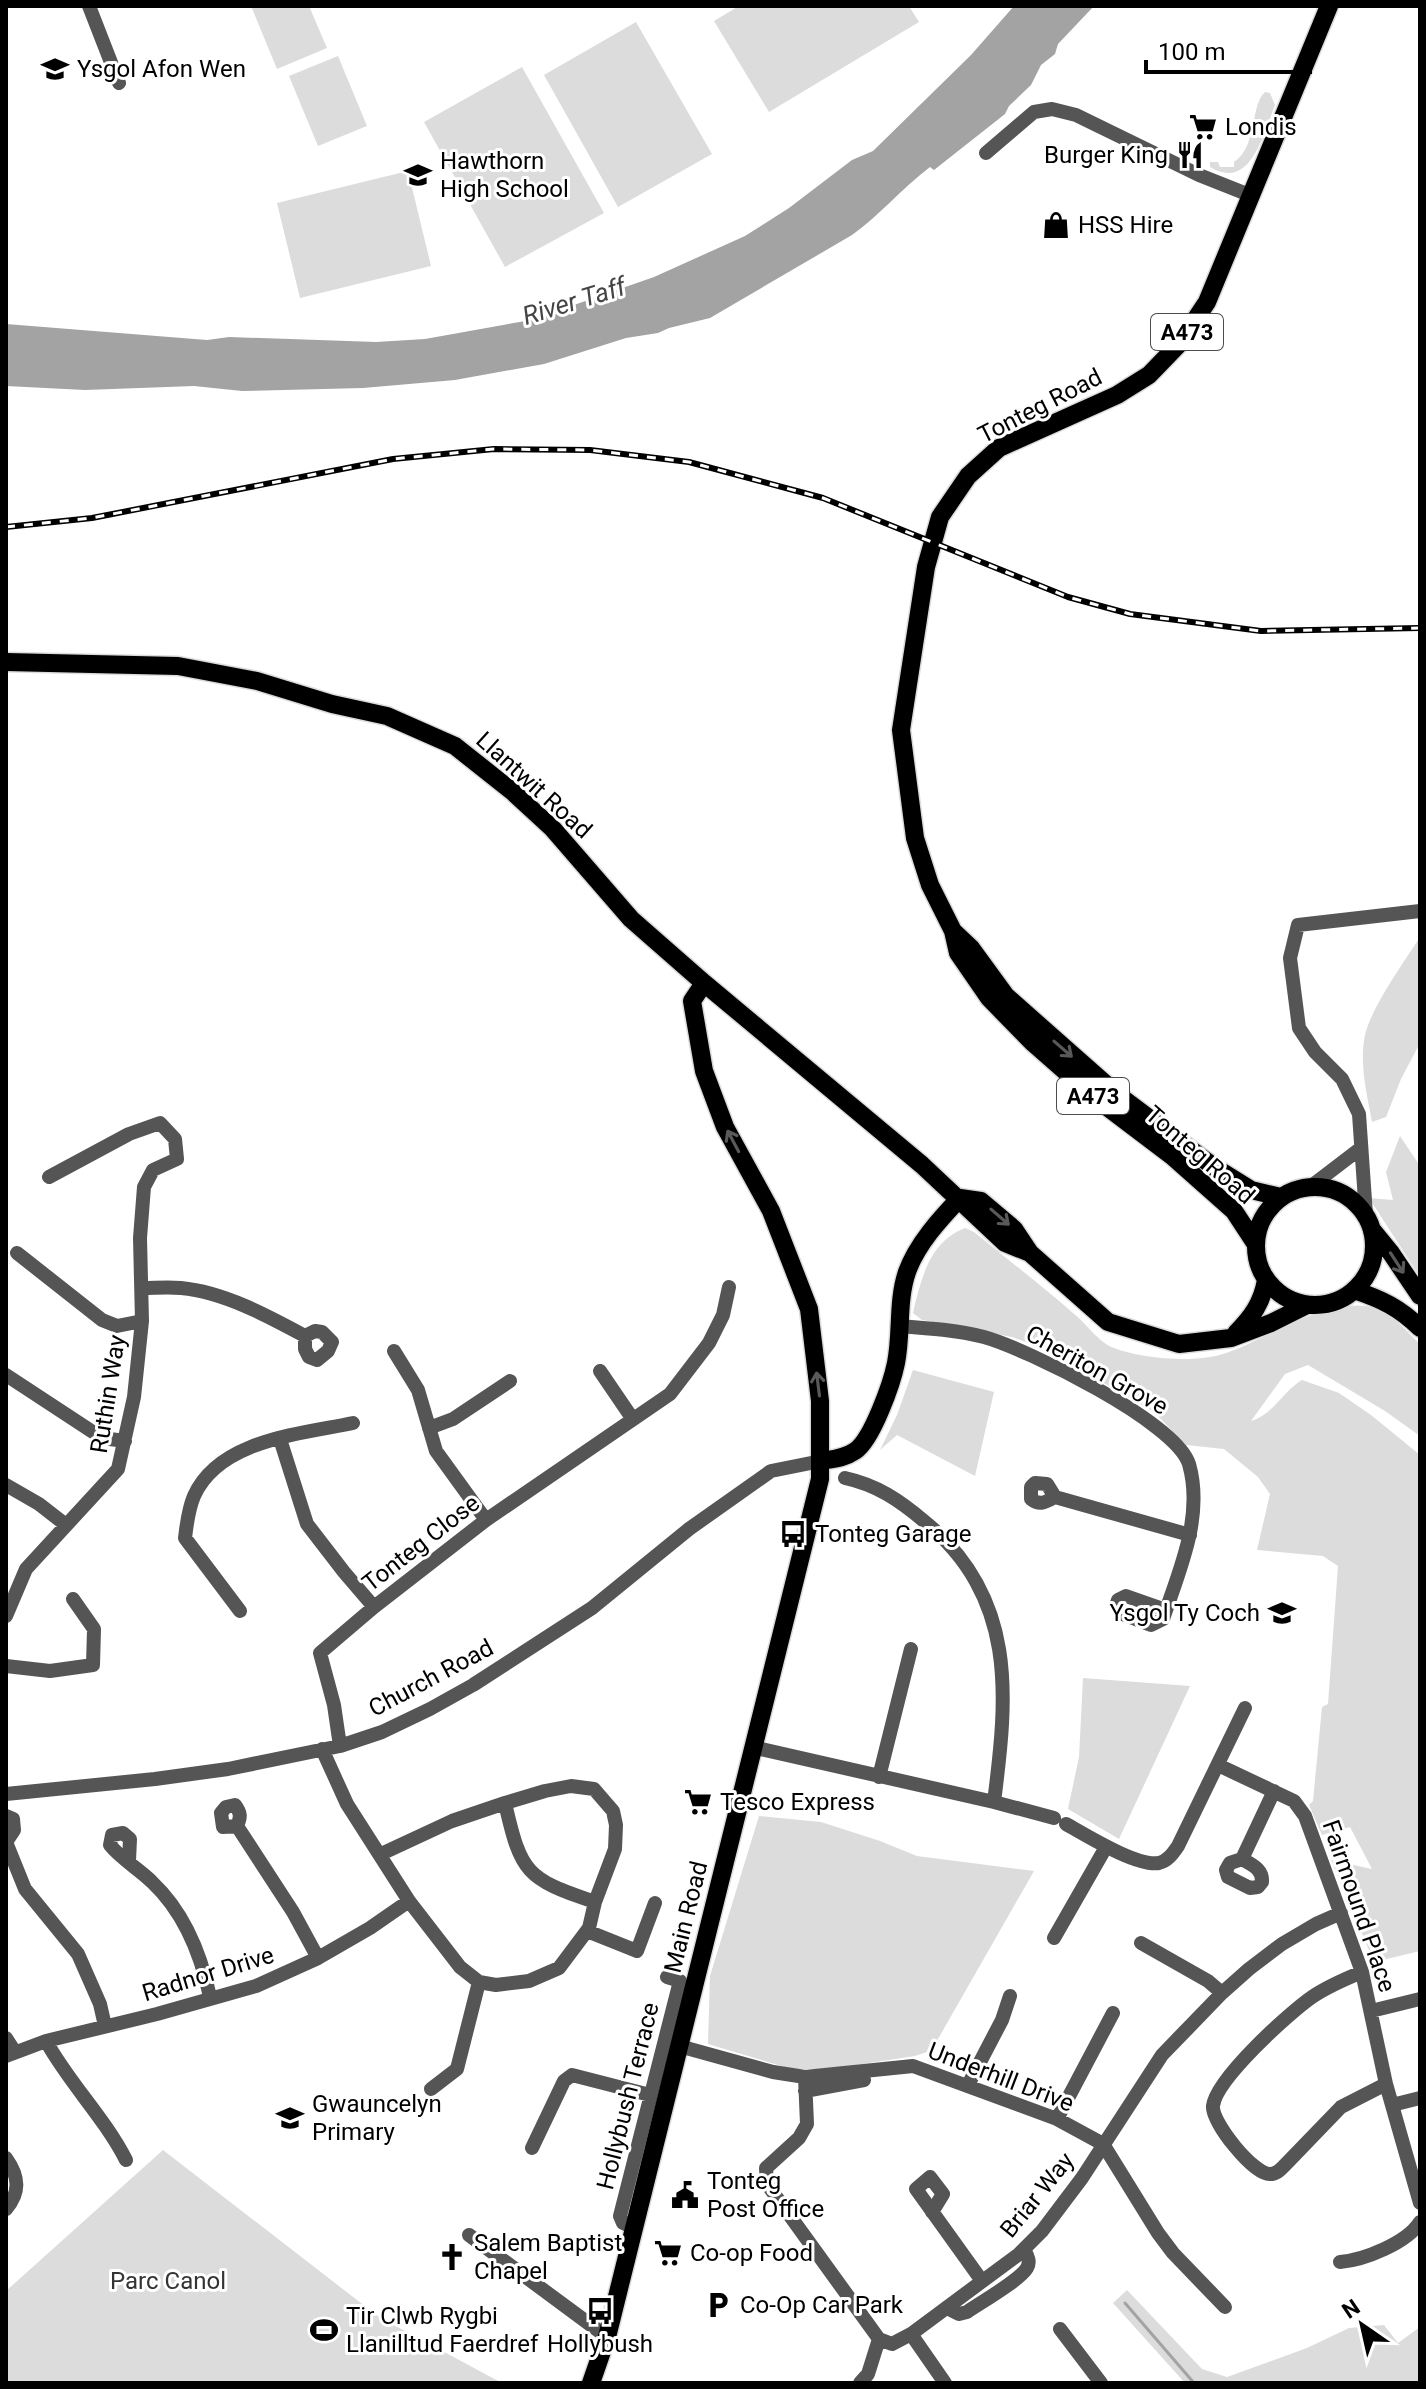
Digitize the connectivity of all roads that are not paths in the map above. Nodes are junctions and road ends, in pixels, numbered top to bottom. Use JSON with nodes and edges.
{"nodes":[{"id":1,"x":89,"y":6,"type":"edge"},
{"id":2,"x":1329,"y":6,"type":"edge"},
{"id":3,"x":119,"y":83,"type":"dead end"},
{"id":4,"x":986,"y":153,"type":"dead end"},
{"id":5,"x":1252,"y":196,"type":"junction"},
{"id":6,"x":6,"y":662,"type":"edge"},
{"id":7,"x":1420,"y":911,"type":"edge"},
{"id":8,"x":953,"y":931,"type":"junction"},
{"id":9,"x":704,"y":983,"type":"junction"},
{"id":10,"x":1361,"y":1148,"type":"junction"},
{"id":11,"x":49,"y":1177,"type":"dead end"},
{"id":12,"x":1310,"y":1187,"type":"junction"},
{"id":13,"x":1281,"y":1197,"type":"junction"},
{"id":14,"x":960,"y":1198,"type":"junction"},
{"id":15,"x":1369,"y":1223,"type":"junction"},
{"id":16,"x":1255,"y":1243,"type":"junction"},
{"id":17,"x":17,"y":1253,"type":"dead end"},
{"id":18,"x":1266,"y":1280,"type":"junction"},
{"id":19,"x":729,"y":1287,"type":"dead end"},
{"id":20,"x":142,"y":1288,"type":"junction"},
{"id":21,"x":1354,"y":1290,"type":"junction"},
{"id":22,"x":1420,"y":1296,"type":"edge"},
{"id":23,"x":1307,"y":1305,"type":"junction"},
{"id":24,"x":142,"y":1321,"type":"junction"},
{"id":25,"x":899,"y":1326,"type":"junction"},
{"id":26,"x":1420,"y":1328,"type":"edge"},
{"id":27,"x":305,"y":1336,"type":"dead end"},
{"id":28,"x":1231,"y":1338,"type":"junction"},
{"id":29,"x":394,"y":1351,"type":"dead end"},
{"id":30,"x":600,"y":1371,"type":"dead end"},
{"id":31,"x":6,"y":1375,"type":"edge"},
{"id":32,"x":510,"y":1381,"type":"dead end"},
{"id":33,"x":632,"y":1418,"type":"junction"},
{"id":34,"x":353,"y":1423,"type":"dead end"},
{"id":35,"x":429,"y":1428,"type":"junction"},
{"id":36,"x":280,"y":1439,"type":"junction"},
{"id":37,"x":125,"y":1441,"type":"junction"},
{"id":38,"x":821,"y":1461,"type":"junction"},
{"id":39,"x":845,"y":1478,"type":"dead end"},
{"id":40,"x":6,"y":1485,"type":"edge"},
{"id":41,"x":1055,"y":1497,"type":"dead end"},
{"id":42,"x":486,"y":1520,"type":"junction"},
{"id":43,"x":66,"y":1525,"type":"junction"},
{"id":44,"x":1190,"y":1535,"type":"junction"},
{"id":45,"x":9,"y":1599,"type":"edge"},
{"id":46,"x":73,"y":1599,"type":"dead end"},
{"id":47,"x":374,"y":1607,"type":"junction"},
{"id":48,"x":1166,"y":1610,"type":"dead end"},
{"id":49,"x":240,"y":1611,"type":"dead end"},
{"id":50,"x":6,"y":1616,"type":"edge"},
{"id":51,"x":911,"y":1649,"type":"dead end"},
{"id":52,"x":6,"y":1666,"type":"edge"},
{"id":53,"x":1245,"y":1708,"type":"dead end"},
{"id":54,"x":340,"y":1746,"type":"junction"},
{"id":55,"x":752,"y":1747,"type":"junction"},
{"id":56,"x":322,"y":1749,"type":"junction"},
{"id":57,"x":1218,"y":1765,"type":"junction"},
{"id":58,"x":879,"y":1777,"type":"junction"},
{"id":59,"x":1274,"y":1791,"type":"junction"},
{"id":60,"x":6,"y":1794,"type":"edge"},
{"id":61,"x":994,"y":1802,"type":"junction"},
{"id":62,"x":505,"y":1803,"type":"junction"},
{"id":63,"x":6,"y":1816,"type":"edge"},
{"id":64,"x":237,"y":1826,"type":"dead end"},
{"id":65,"x":6,"y":1842,"type":"edge"},
{"id":66,"x":1106,"y":1847,"type":"junction"},
{"id":67,"x":381,"y":1854,"type":"junction"},
{"id":68,"x":1242,"y":1859,"type":"dead end"},
{"id":69,"x":129,"y":1861,"type":"dead end"},
{"id":70,"x":409,"y":1901,"type":"junction"},
{"id":71,"x":595,"y":1902,"type":"junction"},
{"id":72,"x":655,"y":1903,"type":"dead end"},
{"id":73,"x":1341,"y":1913,"type":"junction"},
{"id":74,"x":587,"y":1931,"type":"junction"},
{"id":75,"x":1054,"y":1938,"type":"dead end"},
{"id":76,"x":1141,"y":1943,"type":"dead end"},
{"id":77,"x":318,"y":1958,"type":"junction"},
{"id":78,"x":1362,"y":1972,"type":"junction"},
{"id":79,"x":667,"y":1977,"type":"dead end"},
{"id":80,"x":479,"y":1982,"type":"junction"},
{"id":81,"x":1222,"y":1993,"type":"junction"},
{"id":82,"x":1010,"y":1996,"type":"dead end"},
{"id":83,"x":210,"y":1997,"type":"junction"},
{"id":84,"x":1420,"y":1999,"type":"edge"},
{"id":85,"x":1371,"y":2011,"type":"junction"},
{"id":86,"x":1113,"y":2013,"type":"dead end"},
{"id":87,"x":105,"y":2026,"type":"junction"},
{"id":88,"x":6,"y":2038,"type":"edge"},
{"id":89,"x":46,"y":2041,"type":"junction"},
{"id":90,"x":679,"y":2046,"type":"junction"},
{"id":91,"x":10,"y":2054,"type":"edge"},
{"id":92,"x":805,"y":2084,"type":"junction"},
{"id":93,"x":1386,"y":2084,"type":"junction"},
{"id":94,"x":968,"y":2085,"type":"junction"},
{"id":95,"x":431,"y":2089,"type":"dead end"},
{"id":96,"x":650,"y":2095,"type":"junction"},
{"id":97,"x":1420,"y":2098,"type":"edge"},
{"id":98,"x":1392,"y":2105,"type":"junction"},
{"id":99,"x":1057,"y":2119,"type":"junction"},
{"id":100,"x":1103,"y":2144,"type":"junction"},
{"id":101,"x":532,"y":2148,"type":"dead end"},
{"id":102,"x":6,"y":2158,"type":"edge"},
{"id":103,"x":126,"y":2160,"type":"dead end"},
{"id":104,"x":1420,"y":2203,"type":"edge"},
{"id":105,"x":6,"y":2209,"type":"edge"},
{"id":106,"x":932,"y":2212,"type":"dead end"},
{"id":107,"x":1420,"y":2222,"type":"edge"},
{"id":108,"x":634,"y":2228,"type":"junction"},
{"id":109,"x":469,"y":2235,"type":"dead end"},
{"id":110,"x":1024,"y":2249,"type":"junction"},
{"id":111,"x":1340,"y":2262,"type":"dead end"},
{"id":112,"x":982,"y":2281,"type":"junction"},
{"id":113,"x":1225,"y":2307,"type":"dead end"},
{"id":114,"x":947,"y":2308,"type":"junction"},
{"id":115,"x":1060,"y":2329,"type":"dead end"},
{"id":116,"x":911,"y":2334,"type":"junction"},
{"id":117,"x":607,"y":2337,"type":"junction"},
{"id":118,"x":879,"y":2339,"type":"junction"},
{"id":119,"x":591,"y":2383,"type":"edge"},
{"id":120,"x":860,"y":2383,"type":"edge"},
{"id":121,"x":945,"y":2383,"type":"edge"},
{"id":122,"x":1101,"y":2383,"type":"edge"}],
"edges":[{"from":1,"to":3,"type":"street"},
{"from":2,"to":5,"type":"main road","name":"Tonteg Road","number":"A473"},
{"from":4,"to":5,"type":"street"},
{"from":5,"to":8,"type":"main road","name":"Tonteg Road","number":"A473"},
{"from":6,"to":9,"type":"main road","name":"Llantwit Road"},
{"from":7,"to":10,"type":"street"},
{"from":8,"to":13,"type":"main road","name":"Tonteg Road","number":"A473","one_way":true},
{"from":8,"to":16,"type":"main road","name":"Tonteg Road","number":"A473"},
{"from":9,"to":14,"type":"main road","name":"Llantwit Road"},
{"from":38,"to":9,"type":"main road","name":"Main Road","one_way":true},
{"from":10,"to":12,"type":"street"},
{"from":10,"to":15,"type":"street"},
{"from":11,"to":20,"type":"street","name":"Ruthin Way"},
{"from":12,"to":13,"type":"main road"},
{"from":12,"to":15,"type":"main road"},
{"from":13,"to":16,"type":"main road"},
{"from":14,"to":25,"type":"main road"},
{"from":14,"to":28,"type":"main road","name":"Llantwit Road"},
{"from":15,"to":21,"type":"main road"},
{"from":15,"to":22,"type":"main road","one_way":true},
{"from":16,"to":18,"type":"main road"},
{"from":17,"to":24,"type":"street"},
{"from":18,"to":23,"type":"main road"},
{"from":18,"to":28,"type":"main road"},
{"from":19,"to":33,"type":"street","name":"Tonteg Close"},
{"from":20,"to":24,"type":"street","name":"Ruthin Way"},
{"from":20,"to":27,"type":"street"},
{"from":21,"to":23,"type":"main road"},
{"from":21,"to":26,"type":"main road"},
{"from":23,"to":28,"type":"main road"},
{"from":24,"to":37,"type":"street","name":"Ruthin Way"},
{"from":25,"to":38,"type":"main road"},
{"from":25,"to":44,"type":"street","name":"Cheriton Grove"},
{"from":29,"to":35,"type":"street"},
{"from":30,"to":33,"type":"street"},
{"from":31,"to":37,"type":"street"},
{"from":32,"to":35,"type":"street"},
{"from":33,"to":42,"type":"street","name":"Tonteg Close"},
{"from":34,"to":36,"type":"street"},
{"from":35,"to":42,"type":"street"},
{"from":36,"to":47,"type":"street"},
{"from":36,"to":49,"type":"street"},
{"from":37,"to":43,"type":"street","name":"Ruthin Way"},
{"from":38,"to":54,"type":"street","name":"Church Road"},
{"from":38,"to":55,"type":"main road","name":"Main Road"},
{"from":39,"to":61,"type":"street"},
{"from":40,"to":43,"type":"street"},
{"from":41,"to":44,"type":"street"},
{"from":42,"to":47,"type":"street","name":"Tonteg Close"},
{"from":43,"to":45,"type":"street","name":"Ruthin Way"},
{"from":44,"to":48,"type":"street","name":"Cheriton Grove"},
{"from":45,"to":50,"type":"street","name":"Ruthin Way"},
{"from":46,"to":52,"type":"street"},
{"from":47,"to":54,"type":"street","name":"Tonteg Close"},
{"from":51,"to":58,"type":"street"},
{"from":53,"to":57,"type":"street"},
{"from":54,"to":56,"type":"street","name":"Church Road"},
{"from":55,"to":58,"type":"street"},
{"from":55,"to":90,"type":"main road","name":"Main Road"},
{"from":56,"to":60,"type":"street","name":"Church Road"},
{"from":56,"to":67,"type":"street"},
{"from":57,"to":59,"type":"street","name":"Fairmound Place"},
{"from":57,"to":66,"type":"street"},
{"from":58,"to":61,"type":"street"},
{"from":59,"to":68,"type":"street"},
{"from":59,"to":73,"type":"street","name":"Fairmound Place"},
{"from":61,"to":66,"type":"street"},
{"from":62,"to":67,"type":"street"},
{"from":62,"to":71,"type":"street"},
{"from":62,"to":71,"type":"street"},
{"from":63,"to":65,"type":"street"},
{"from":64,"to":77,"type":"street"},
{"from":65,"to":87,"type":"street"},
{"from":66,"to":75,"type":"street"},
{"from":67,"to":70,"type":"street"},
{"from":69,"to":83,"type":"street"},
{"from":70,"to":77,"type":"street","name":"Radnor Drive"},
{"from":70,"to":80,"type":"street"},
{"from":71,"to":74,"type":"street"},
{"from":72,"to":74,"type":"street"},
{"from":73,"to":78,"type":"street","name":"Fairmound Place"},
{"from":73,"to":81,"type":"street","name":"Briar Way"},
{"from":74,"to":80,"type":"street"},
{"from":76,"to":81,"type":"street"},
{"from":77,"to":83,"type":"street","name":"Radnor Drive"},
{"from":78,"to":85,"type":"street","name":"Fairmound Place"},
{"from":78,"to":93,"type":"street"},
{"from":79,"to":96,"type":"street","name":"Hollybush Terrace"},
{"from":80,"to":95,"type":"street"},
{"from":81,"to":100,"type":"street","name":"Briar Way"},
{"from":82,"to":94,"type":"street"},
{"from":83,"to":87,"type":"street","name":"Radnor Drive"},
{"from":84,"to":85,"type":"street"},
{"from":85,"to":93,"type":"street","name":"Fairmound Place"},
{"from":86,"to":99,"type":"street"},
{"from":87,"to":89,"type":"street","name":"Radnor Drive"},
{"from":88,"to":91,"type":"street"},
{"from":89,"to":91,"type":"street","name":"Radnor Drive"},
{"from":89,"to":103,"type":"street"},
{"from":90,"to":92,"type":"street","name":"Underhill Drive"},
{"from":90,"to":108,"type":"main road","name":"Main Road"},
{"from":92,"to":94,"type":"street","name":"Underhill Drive"},
{"from":92,"to":118,"type":"street"},
{"from":93,"to":98,"type":"street","name":"Fairmound Place"},
{"from":94,"to":99,"type":"street","name":"Underhill Drive"},
{"from":96,"to":101,"type":"street"},
{"from":96,"to":108,"type":"street","name":"Hollybush Terrace"},
{"from":97,"to":98,"type":"street"},
{"from":98,"to":104,"type":"street","name":"Fairmound Place"},
{"from":99,"to":100,"type":"street","name":"Underhill Drive"},
{"from":100,"to":110,"type":"street","name":"Briar Way"},
{"from":100,"to":113,"type":"street","name":"Underhill Drive"},
{"from":102,"to":105,"type":"street"},
{"from":106,"to":112,"type":"street"},
{"from":107,"to":111,"type":"street"},
{"from":108,"to":117,"type":"main road","name":"Main Road"},
{"from":109,"to":117,"type":"street"},
{"from":110,"to":112,"type":"street","name":"Briar Way"},
{"from":110,"to":114,"type":"street"},
{"from":112,"to":114,"type":"street","name":"Briar Way"},
{"from":114,"to":116,"type":"street","name":"Briar Way"},
{"from":115,"to":122,"type":"street"},
{"from":116,"to":118,"type":"street","name":"Briar Way"},
{"from":116,"to":121,"type":"street"},
{"from":117,"to":119,"type":"main road","name":"Main Road"},
{"from":118,"to":120,"type":"street"}]}
